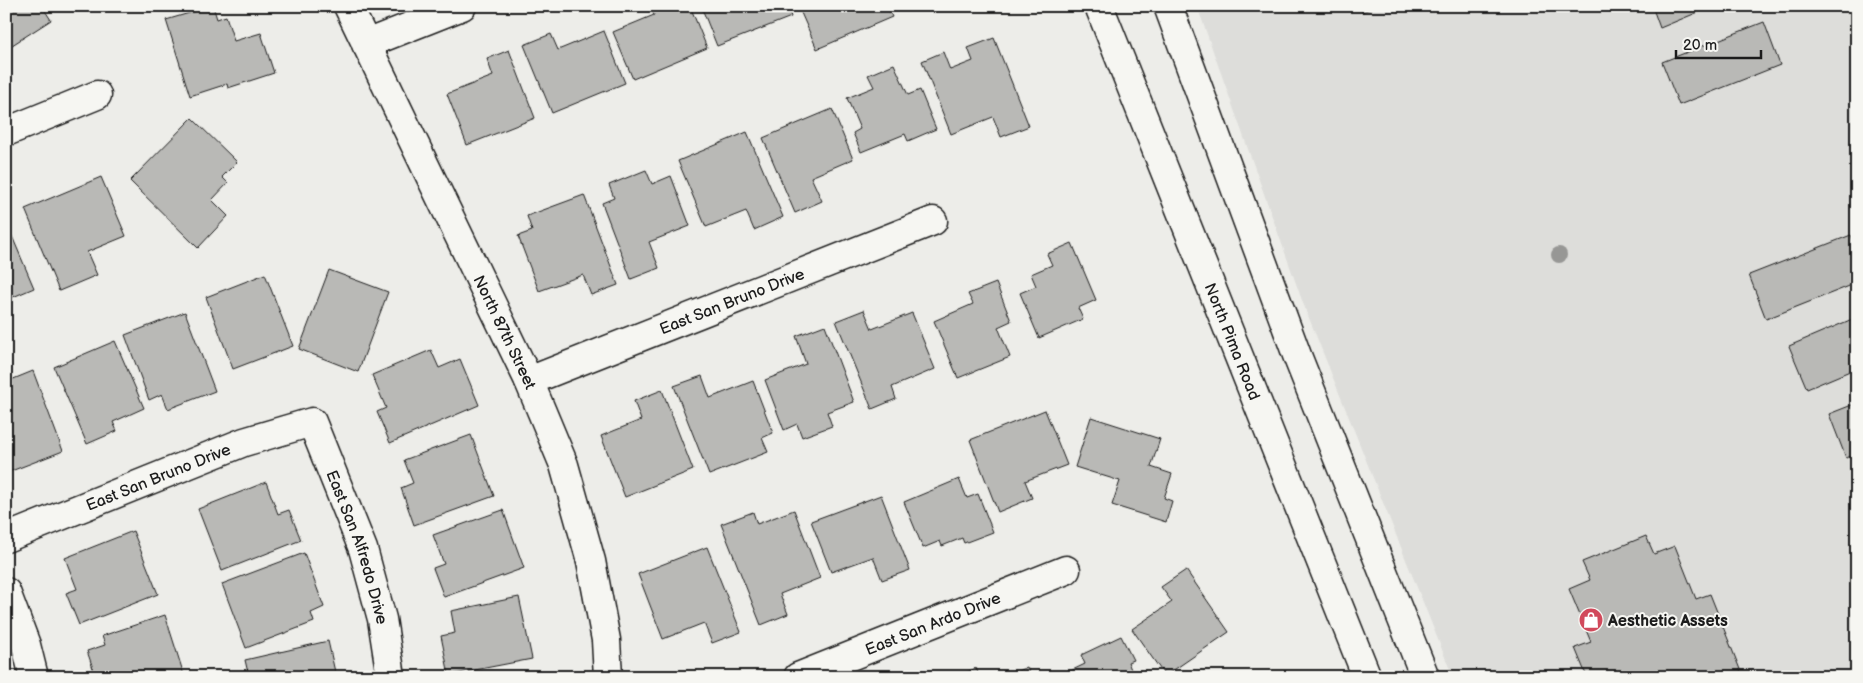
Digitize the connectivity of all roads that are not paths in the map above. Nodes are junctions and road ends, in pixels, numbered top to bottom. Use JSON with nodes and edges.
{"nodes":[{"id":1,"x":348,"y":6,"type":"edge"},
{"id":2,"x":462,"y":6,"type":"edge"},
{"id":3,"x":1099,"y":6,"type":"edge"},
{"id":4,"x":1168,"y":6,"type":"edge"},
{"id":5,"x":366,"y":44,"type":"junction"},
{"id":6,"x":98,"y":95,"type":"dead end"},
{"id":7,"x":6,"y":132,"type":"edge"},
{"id":8,"x":933,"y":221,"type":"dead end"},
{"id":9,"x":529,"y":381,"type":"junction"},
{"id":10,"x":312,"y":422,"type":"joint"},
{"id":11,"x":6,"y":538,"type":"edge"},
{"id":12,"x":1066,"y":570,"type":"dead end"},
{"id":13,"x":6,"y":592,"type":"edge"},
{"id":14,"x":1346,"y":625,"type":"junction"},
{"id":15,"x":34,"y":677,"type":"edge"},
{"id":16,"x":391,"y":677,"type":"edge"},
{"id":17,"x":608,"y":677,"type":"edge"},
{"id":18,"x":798,"y":677,"type":"edge"},
{"id":19,"x":1367,"y":677,"type":"edge"},
{"id":20,"x":1380,"y":677,"type":"edge"},
{"id":21,"x":1425,"y":677,"type":"edge"}],
"edges":[{"from":1,"to":5,"type":"street","name":"North 87th Street"},
{"from":2,"to":5,"type":"street"},
{"from":3,"to":14,"type":"street","name":"North Pima Road"},
{"from":4,"to":21,"type":"street"},
{"from":5,"to":9,"type":"street","name":"North 87th Street"},
{"from":6,"to":7,"type":"street"},
{"from":8,"to":9,"type":"street","name":"East San Bruno Drive"},
{"from":9,"to":17,"type":"street","name":"North 87th Street"},
{"from":10,"to":11,"type":"street","name":"East San Bruno Drive"},
{"from":10,"to":16,"type":"street","name":"East San Alfredo Drive"},
{"from":12,"to":18,"type":"street","name":"East San Ardo Drive"},
{"from":13,"to":15,"type":"street"},
{"from":14,"to":19,"type":"street","name":"North Pima Road"},
{"from":14,"to":20,"type":"street"}]}
